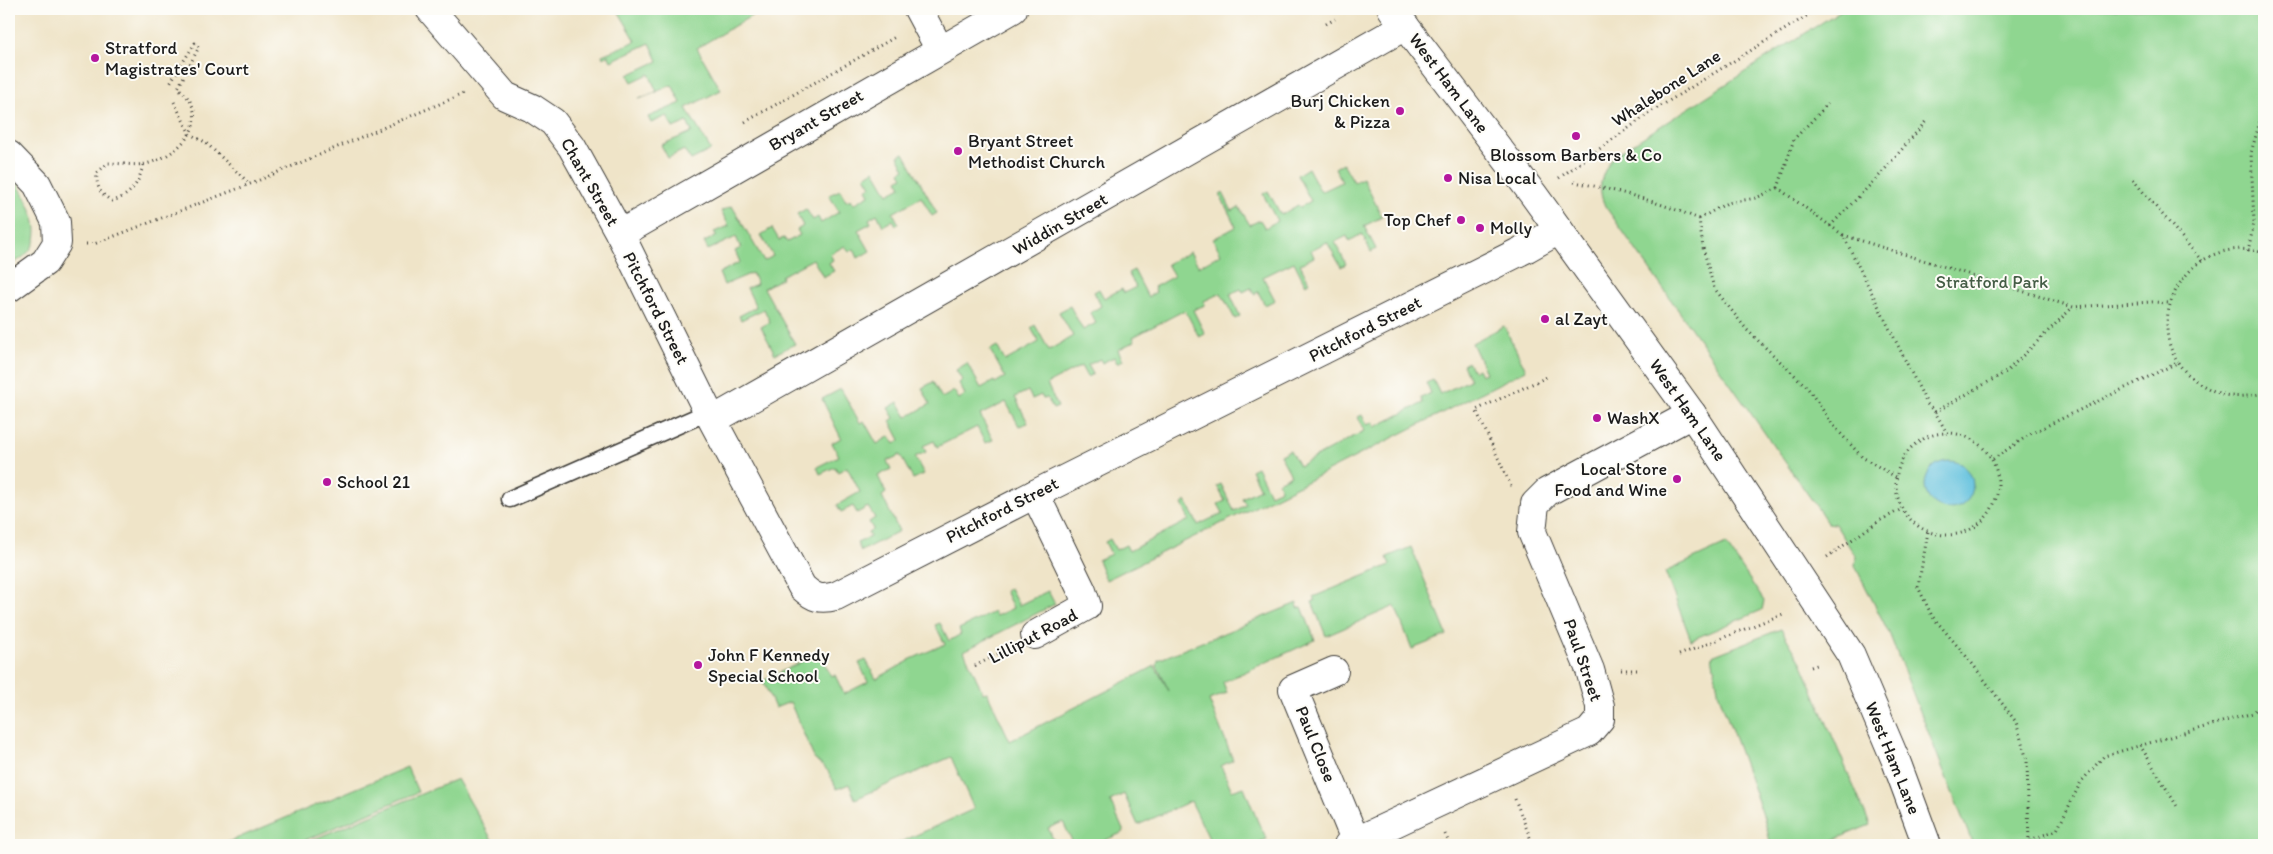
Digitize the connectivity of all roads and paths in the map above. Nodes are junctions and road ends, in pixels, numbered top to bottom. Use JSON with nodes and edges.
{"nodes":[{"id":1,"x":430,"y":9,"type":"edge"},
{"id":2,"x":918,"y":9,"type":"edge"},
{"id":3,"x":1013,"y":9,"type":"edge"},
{"id":4,"x":1818,"y":9,"type":"edge"},
{"id":5,"x":1398,"y":17,"type":"edge"},
{"id":6,"x":1335,"y":19,"type":"dead end"},
{"id":7,"x":1326,"y":24,"type":"dead end"},
{"id":8,"x":940,"y":50,"type":"junction"},
{"id":9,"x":170,"y":84,"type":"dead end"},
{"id":10,"x":464,"y":93,"type":"dead end"},
{"id":11,"x":174,"y":102,"type":"dead end"},
{"id":12,"x":1828,"y":104,"type":"dead end"},
{"id":13,"x":2264,"y":107,"type":"edge"},
{"id":14,"x":1927,"y":120,"type":"dead end"},
{"id":15,"x":190,"y":134,"type":"junction"},
{"id":16,"x":9,"y":155,"type":"edge"},
{"id":17,"x":143,"y":164,"type":"junction"},
{"id":18,"x":2133,"y":180,"type":"dead end"},
{"id":19,"x":1574,"y":182,"type":"dead end"},
{"id":20,"x":250,"y":184,"type":"junction"},
{"id":21,"x":1778,"y":188,"type":"junction"},
{"id":22,"x":1533,"y":194,"type":"junction"},
{"id":23,"x":1699,"y":219,"type":"junction"},
{"id":24,"x":1830,"y":226,"type":"junction"},
{"id":25,"x":1558,"y":230,"type":"junction"},
{"id":26,"x":620,"y":234,"type":"junction"},
{"id":27,"x":1843,"y":235,"type":"junction"},
{"id":28,"x":94,"y":244,"type":"dead end"},
{"id":29,"x":2248,"y":250,"type":"junction"},
{"id":30,"x":2264,"y":253,"type":"edge"},
{"id":31,"x":2202,"y":261,"type":"junction"},
{"id":32,"x":9,"y":288,"type":"edge"},
{"id":33,"x":2169,"y":304,"type":"junction"},
{"id":34,"x":2073,"y":307,"type":"junction"},
{"id":35,"x":2179,"y":362,"type":"junction"},
{"id":36,"x":1548,"y":377,"type":"dead end"},
{"id":37,"x":2264,"y":394,"type":"edge"},
{"id":38,"x":1935,"y":412,"type":"junction"},
{"id":39,"x":1692,"y":414,"type":"junction"},
{"id":40,"x":711,"y":416,"type":"junction"},
{"id":41,"x":1947,"y":433,"type":"junction"},
{"id":42,"x":1993,"y":459,"type":"junction"},
{"id":43,"x":1896,"y":477,"type":"junction"},
{"id":44,"x":1512,"y":488,"type":"dead end"},
{"id":45,"x":1034,"y":494,"type":"junction"},
{"id":46,"x":510,"y":499,"type":"dead end"},
{"id":47,"x":1902,"y":509,"type":"junction"},
{"id":48,"x":1928,"y":532,"type":"junction"},
{"id":49,"x":1827,"y":557,"type":"dead end"},
{"id":50,"x":1783,"y":614,"type":"dead end"},
{"id":51,"x":1035,"y":635,"type":"joint"},
{"id":52,"x":1679,"y":655,"type":"dead end"},
{"id":53,"x":1817,"y":664,"type":"dead end"},
{"id":54,"x":975,"y":666,"type":"dead end"},
{"id":55,"x":1811,"y":667,"type":"dead end"},
{"id":56,"x":1334,"y":671,"type":"dead end"},
{"id":57,"x":2264,"y":702,"type":"edge"},
{"id":58,"x":2140,"y":744,"type":"junction"},
{"id":59,"x":1504,"y":773,"type":"junction"},
{"id":60,"x":2178,"y":808,"type":"dead end"},
{"id":61,"x":2030,"y":840,"type":"junction"},
{"id":62,"x":1352,"y":843,"type":"edge"},
{"id":63,"x":1533,"y":845,"type":"edge"},
{"id":64,"x":1927,"y":845,"type":"edge"},
{"id":65,"x":2029,"y":845,"type":"edge"}],
"edges":[{"from":1,"to":26,"type":"street","name":"Chant Street"},
{"from":2,"to":8,"type":"street"},
{"from":3,"to":8,"type":"street","name":"Bryant Street"},
{"from":4,"to":22,"type":"path","name":"Whalebone Lane"},
{"from":5,"to":22,"type":"street","name":"West Ham Lane"},
{"from":5,"to":40,"type":"street","name":"Widdin Street"},
{"from":6,"to":7,"type":"path"},
{"from":8,"to":26,"type":"street","name":"Bryant Street"},
{"from":9,"to":15,"type":"path"},
{"from":10,"to":20,"type":"path"},
{"from":11,"to":15,"type":"path"},
{"from":12,"to":21,"type":"path"},
{"from":13,"to":29,"type":"path"},
{"from":14,"to":24,"type":"path"},
{"from":15,"to":17,"type":"path"},
{"from":15,"to":20,"type":"path"},
{"from":16,"to":32,"type":"street"},
{"from":17,"to":17,"type":"path"},
{"from":18,"to":31,"type":"path"},
{"from":19,"to":23,"type":"path"},
{"from":20,"to":28,"type":"path"},
{"from":21,"to":23,"type":"path"},
{"from":21,"to":24,"type":"path"},
{"from":22,"to":25,"type":"street","name":"West Ham Lane"},
{"from":23,"to":43,"type":"path"},
{"from":24,"to":27,"type":"path"},
{"from":25,"to":39,"type":"street","name":"West Ham Lane"},
{"from":25,"to":45,"type":"street","name":"Pitchford Street"},
{"from":26,"to":40,"type":"street","name":"Pitchford Street"},
{"from":27,"to":34,"type":"path"},
{"from":27,"to":38,"type":"path"},
{"from":29,"to":30,"type":"path"},
{"from":29,"to":31,"type":"path"},
{"from":31,"to":33,"type":"path"},
{"from":33,"to":34,"type":"path"},
{"from":33,"to":35,"type":"path"},
{"from":34,"to":38,"type":"path"},
{"from":35,"to":37,"type":"path"},
{"from":35,"to":42,"type":"path"},
{"from":36,"to":44,"type":"path"},
{"from":38,"to":41,"type":"path"},
{"from":39,"to":59,"type":"street","name":"Paul Street"},
{"from":39,"to":64,"type":"street","name":"West Ham Lane"},
{"from":40,"to":45,"type":"street","name":"Pitchford Street"},
{"from":40,"to":46,"type":"lane"},
{"from":41,"to":42,"type":"path"},
{"from":41,"to":43,"type":"path"},
{"from":42,"to":48,"type":"path"},
{"from":43,"to":47,"type":"path"},
{"from":45,"to":51,"type":"street","name":"Lilliput Road"},
{"from":47,"to":48,"type":"path"},
{"from":47,"to":49,"type":"path"},
{"from":48,"to":61,"type":"path"},
{"from":50,"to":52,"type":"path"},
{"from":51,"to":54,"type":"path","name":"Lilliput Road"},
{"from":53,"to":55,"type":"path"},
{"from":56,"to":62,"type":"street","name":"Paul Close"},
{"from":57,"to":58,"type":"path"},
{"from":58,"to":60,"type":"path"},
{"from":58,"to":61,"type":"path"},
{"from":59,"to":62,"type":"street","name":"Paul Street"},
{"from":59,"to":63,"type":"path"},
{"from":61,"to":65,"type":"path"}]}
